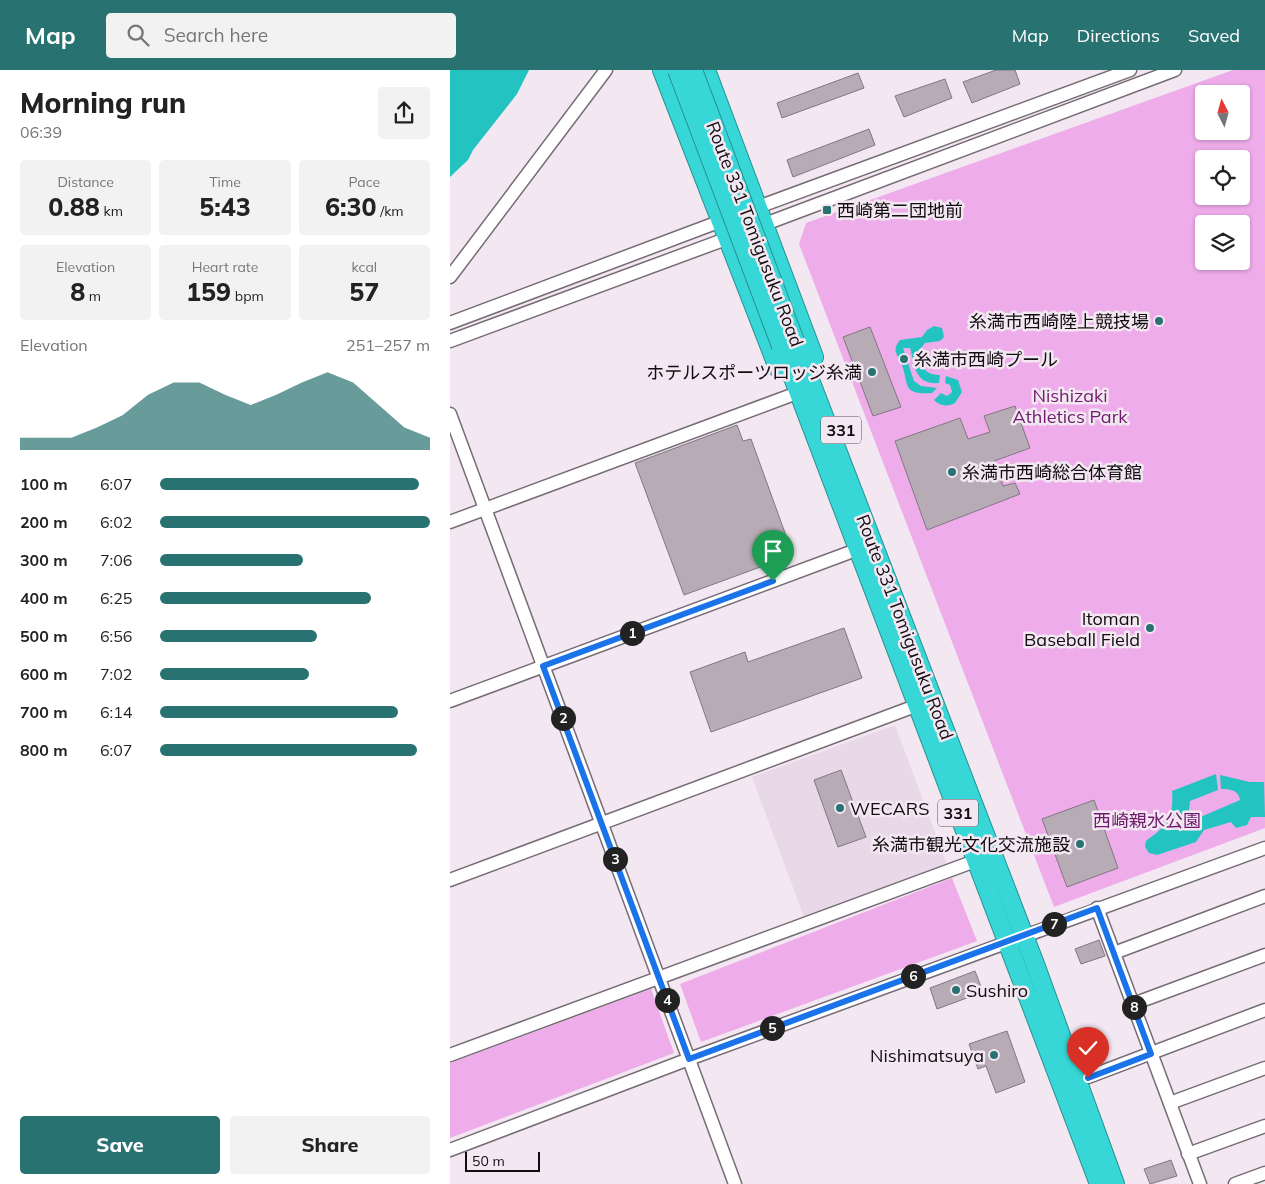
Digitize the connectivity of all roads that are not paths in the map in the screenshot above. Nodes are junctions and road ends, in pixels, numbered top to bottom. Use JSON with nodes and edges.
{"nodes":[{"id":1,"x":606,"y":70,"type":"edge"},
{"id":2,"x":662,"y":70,"type":"edge"},
{"id":3,"x":677,"y":70,"type":"edge"},
{"id":4,"x":693,"y":70,"type":"edge"},
{"id":5,"x":706,"y":70,"type":"edge"},
{"id":6,"x":1130,"y":70,"type":"edge"},
{"id":7,"x":1175,"y":70,"type":"edge"},
{"id":8,"x":758,"y":208,"type":"junction"},
{"id":9,"x":720,"y":222,"type":"junction"},
{"id":10,"x":764,"y":224,"type":"junction"},
{"id":11,"x":727,"y":239,"type":"junction"},
{"id":12,"x":450,"y":277,"type":"edge"},
{"id":13,"x":450,"y":322,"type":"edge"},
{"id":14,"x":450,"y":341,"type":"edge"},
{"id":15,"x":788,"y":344,"type":"junction"},
{"id":16,"x":789,"y":396,"type":"junction"},
{"id":17,"x":450,"y":414,"type":"edge"},
{"id":18,"x":485,"y":509,"type":"junction"},
{"id":19,"x":450,"y":522,"type":"edge"},
{"id":20,"x":848,"y":553,"type":"junction"},
{"id":21,"x":890,"y":632,"type":"junction"},
{"id":22,"x":910,"y":638,"type":"junction"},
{"id":23,"x":543,"y":666,"type":"junction"},
{"id":24,"x":450,"y":701,"type":"edge"},
{"id":25,"x":918,"y":705,"type":"junction"},
{"id":26,"x":601,"y":822,"type":"junction"},
{"id":27,"x":1265,"y":848,"type":"edge"},
{"id":28,"x":975,"y":861,"type":"junction"},
{"id":29,"x":450,"y":880,"type":"edge"},
{"id":30,"x":1265,"y":896,"type":"edge"},
{"id":31,"x":1097,"y":908,"type":"junction"},
{"id":32,"x":1023,"y":935,"type":"junction"},
{"id":33,"x":1005,"y":942,"type":"junction"},
{"id":34,"x":1114,"y":953,"type":"junction"},
{"id":35,"x":1265,"y":955,"type":"edge"},
{"id":36,"x":659,"y":977,"type":"junction"},
{"id":37,"x":1133,"y":1004,"type":"junction"},
{"id":38,"x":1265,"y":1010,"type":"edge"},
{"id":39,"x":1151,"y":1054,"type":"junction"},
{"id":40,"x":450,"y":1055,"type":"edge"},
{"id":41,"x":689,"y":1059,"type":"junction"},
{"id":42,"x":1265,"y":1068,"type":"edge"},
{"id":43,"x":1070,"y":1075,"type":"junction"},
{"id":44,"x":1170,"y":1104,"type":"junction"},
{"id":45,"x":1265,"y":1126,"type":"edge"},
{"id":46,"x":450,"y":1150,"type":"edge"},
{"id":47,"x":1188,"y":1154,"type":"junction"},
{"id":48,"x":1265,"y":1173,"type":"edge"},
{"id":49,"x":736,"y":1184,"type":"edge"},
{"id":50,"x":1088,"y":1184,"type":"edge"},
{"id":51,"x":1099,"y":1184,"type":"edge"},
{"id":52,"x":1115,"y":1184,"type":"edge"},
{"id":53,"x":1127,"y":1184,"type":"edge"},
{"id":54,"x":1200,"y":1184,"type":"edge"},
{"id":55,"x":1235,"y":1184,"type":"edge"}],
"edges":[{"from":1,"to":12,"type":"street"},
{"from":2,"to":9,"type":"highway","number":"331"},
{"from":3,"to":15,"type":"highway","name":"Route 331 Tomigusuku Road","number":"331","bridge":true},
{"from":4,"to":15,"type":"highway","name":"Route 331 Tomigusuku Road","number":"331","bridge":true},
{"from":5,"to":8,"type":"highway","number":"331"},
{"from":6,"to":8,"type":"street"},
{"from":7,"to":10,"type":"street"},
{"from":8,"to":9,"type":"street"},
{"from":8,"to":10,"type":"highway","number":"331"},
{"from":9,"to":11,"type":"highway","number":"331"},
{"from":9,"to":13,"type":"street"},
{"from":10,"to":11,"type":"street"},
{"from":10,"to":22,"type":"highway","number":"331"},
{"from":11,"to":14,"type":"street"},
{"from":11,"to":16,"type":"highway","number":"331"},
{"from":15,"to":21,"type":"highway","name":"Route 331 Tomigusuku Road","number":"331"},
{"from":15,"to":22,"type":"highway","name":"Route 331 Tomigusuku Road","number":"331"},
{"from":16,"to":18,"type":"street"},
{"from":16,"to":20,"type":"highway","number":"331"},
{"from":17,"to":18,"type":"street"},
{"from":18,"to":19,"type":"street"},
{"from":18,"to":23,"type":"street"},
{"from":20,"to":21,"type":"highway","number":"331"},
{"from":20,"to":23,"type":"street"},
{"from":21,"to":25,"type":"highway","name":"Route 331 Tomigusuku Road","number":"331"},
{"from":22,"to":32,"type":"highway","name":"Route 331 Tomigusuku Road","number":"331"},
{"from":23,"to":24,"type":"street"},
{"from":23,"to":26,"type":"street"},
{"from":25,"to":26,"type":"street"},
{"from":25,"to":28,"type":"highway","name":"Route 331 Tomigusuku Road","number":"331"},
{"from":26,"to":29,"type":"street"},
{"from":26,"to":36,"type":"street"},
{"from":27,"to":31,"type":"street"},
{"from":28,"to":33,"type":"highway","name":"Route 331 Tomigusuku Road","number":"331"},
{"from":28,"to":36,"type":"street"},
{"from":30,"to":34,"type":"street"},
{"from":31,"to":32,"type":"street"},
{"from":31,"to":34,"type":"street"},
{"from":32,"to":33,"type":"street"},
{"from":32,"to":43,"type":"highway","name":"Route 331 Tomigusuku Road","number":"331"},
{"from":33,"to":41,"type":"street"},
{"from":33,"to":43,"type":"highway","name":"Route 331 Tomigusuku Road","number":"331"},
{"from":34,"to":37,"type":"street"},
{"from":35,"to":37,"type":"street"},
{"from":36,"to":40,"type":"street"},
{"from":36,"to":41,"type":"street"},
{"from":37,"to":39,"type":"street"},
{"from":38,"to":39,"type":"street"},
{"from":39,"to":43,"type":"street"},
{"from":39,"to":44,"type":"street"},
{"from":41,"to":46,"type":"street"},
{"from":41,"to":49,"type":"street"},
{"from":42,"to":44,"type":"street"},
{"from":43,"to":50,"type":"highway","number":"331"},
{"from":43,"to":51,"type":"highway","name":"Route 331 Tomigusuku Road","number":"331"},
{"from":43,"to":52,"type":"highway","name":"Route 331 Tomigusuku Road","number":"331"},
{"from":43,"to":53,"type":"highway","number":"331"},
{"from":44,"to":47,"type":"street"},
{"from":45,"to":47,"type":"street"},
{"from":47,"to":54,"type":"street"},
{"from":48,"to":55,"type":"street"}]}
